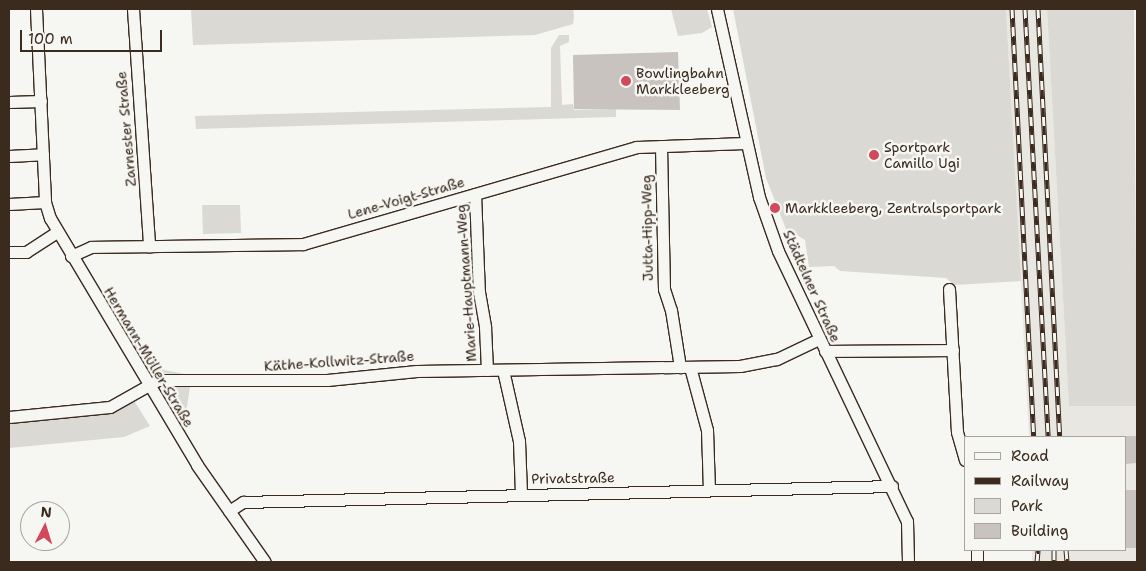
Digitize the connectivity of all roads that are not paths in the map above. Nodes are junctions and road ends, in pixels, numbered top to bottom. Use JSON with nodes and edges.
{"nodes":[{"id":1,"x":36,"y":9,"type":"edge"},
{"id":2,"x":133,"y":9,"type":"edge"},
{"id":3,"x":717,"y":9,"type":"edge"},
{"id":4,"x":41,"y":101,"type":"junction"},
{"id":5,"x":9,"y":102,"type":"edge"},
{"id":6,"x":746,"y":143,"type":"junction"},
{"id":7,"x":661,"y":146,"type":"junction"},
{"id":8,"x":43,"y":154,"type":"junction"},
{"id":9,"x":9,"y":156,"type":"edge"},
{"id":10,"x":475,"y":194,"type":"junction"},
{"id":11,"x":45,"y":202,"type":"junction"},
{"id":12,"x":9,"y":204,"type":"edge"},
{"id":13,"x":57,"y":232,"type":"junction"},
{"id":14,"x":149,"y":246,"type":"junction"},
{"id":15,"x":9,"y":252,"type":"edge"},
{"id":16,"x":71,"y":256,"type":"junction"},
{"id":17,"x":949,"y":289,"type":"dead end"},
{"id":18,"x":819,"y":339,"type":"junction"},
{"id":19,"x":953,"y":350,"type":"junction"},
{"id":20,"x":826,"y":351,"type":"junction"},
{"id":21,"x":685,"y":367,"type":"junction"},
{"id":22,"x":487,"y":370,"type":"junction"},
{"id":23,"x":503,"y":370,"type":"junction"},
{"id":24,"x":148,"y":384,"type":"junction"},
{"id":25,"x":9,"y":417,"type":"edge"},
{"id":26,"x":964,"y":456,"type":"edge"},
{"id":27,"x":892,"y":486,"type":"junction"},
{"id":28,"x":709,"y":489,"type":"junction"},
{"id":29,"x":521,"y":494,"type":"junction"},
{"id":30,"x":229,"y":511,"type":"junction"},
{"id":31,"x":265,"y":562,"type":"edge"},
{"id":32,"x":908,"y":562,"type":"edge"}],
"edges":[{"from":1,"to":4,"type":"street","name":"Hermann-Müller-Straße"},
{"from":2,"to":14,"type":"street","name":"Zarnester Straße"},
{"from":3,"to":6,"type":"street","name":"Städtelner Straße"},
{"from":4,"to":5,"type":"street"},
{"from":4,"to":8,"type":"street","name":"Hermann-Müller-Straße"},
{"from":6,"to":7,"type":"street","name":"Lene-Voigt-Straße"},
{"from":6,"to":18,"type":"street","name":"Städtelner Straße"},
{"from":7,"to":10,"type":"street","name":"Lene-Voigt-Straße"},
{"from":7,"to":21,"type":"street","name":"Jutta-Hipp-Weg"},
{"from":8,"to":9,"type":"street"},
{"from":8,"to":11,"type":"street","name":"Hermann-Müller-Straße"},
{"from":10,"to":14,"type":"street","name":"Lene-Voigt-Straße"},
{"from":10,"to":22,"type":"street","name":"Marie-Hauptmann-Weg"},
{"from":11,"to":12,"type":"street"},
{"from":11,"to":13,"type":"street","name":"Hermann-Müller-Straße"},
{"from":13,"to":15,"type":"street"},
{"from":13,"to":16,"type":"street","name":"Hermann-Müller-Straße"},
{"from":14,"to":16,"type":"street","name":"Lene-Voigt-Straße"},
{"from":16,"to":24,"type":"street","name":"Hermann-Müller-Straße"},
{"from":17,"to":19,"type":"street"},
{"from":18,"to":20,"type":"street","name":"Städtelner Straße"},
{"from":18,"to":21,"type":"street","name":"Käthe-Kollwitz-Straße"},
{"from":19,"to":20,"type":"street"},
{"from":19,"to":26,"type":"street"},
{"from":20,"to":27,"type":"street","name":"Städtelner Straße"},
{"from":21,"to":23,"type":"street","name":"Käthe-Kollwitz-Straße"},
{"from":21,"to":28,"type":"street"},
{"from":22,"to":23,"type":"street","name":"Käthe-Kollwitz-Straße"},
{"from":22,"to":24,"type":"street","name":"Käthe-Kollwitz-Straße"},
{"from":23,"to":29,"type":"street"},
{"from":24,"to":25,"type":"street"},
{"from":24,"to":30,"type":"street","name":"Hermann-Müller-Straße"},
{"from":27,"to":28,"type":"street","name":"Privatstraße"},
{"from":27,"to":32,"type":"street","name":"Städtelner Straße"},
{"from":28,"to":29,"type":"street","name":"Privatstraße"},
{"from":29,"to":30,"type":"street","name":"Privatstraße"},
{"from":30,"to":31,"type":"street","name":"Hermann-Müller-Straße"}]}
